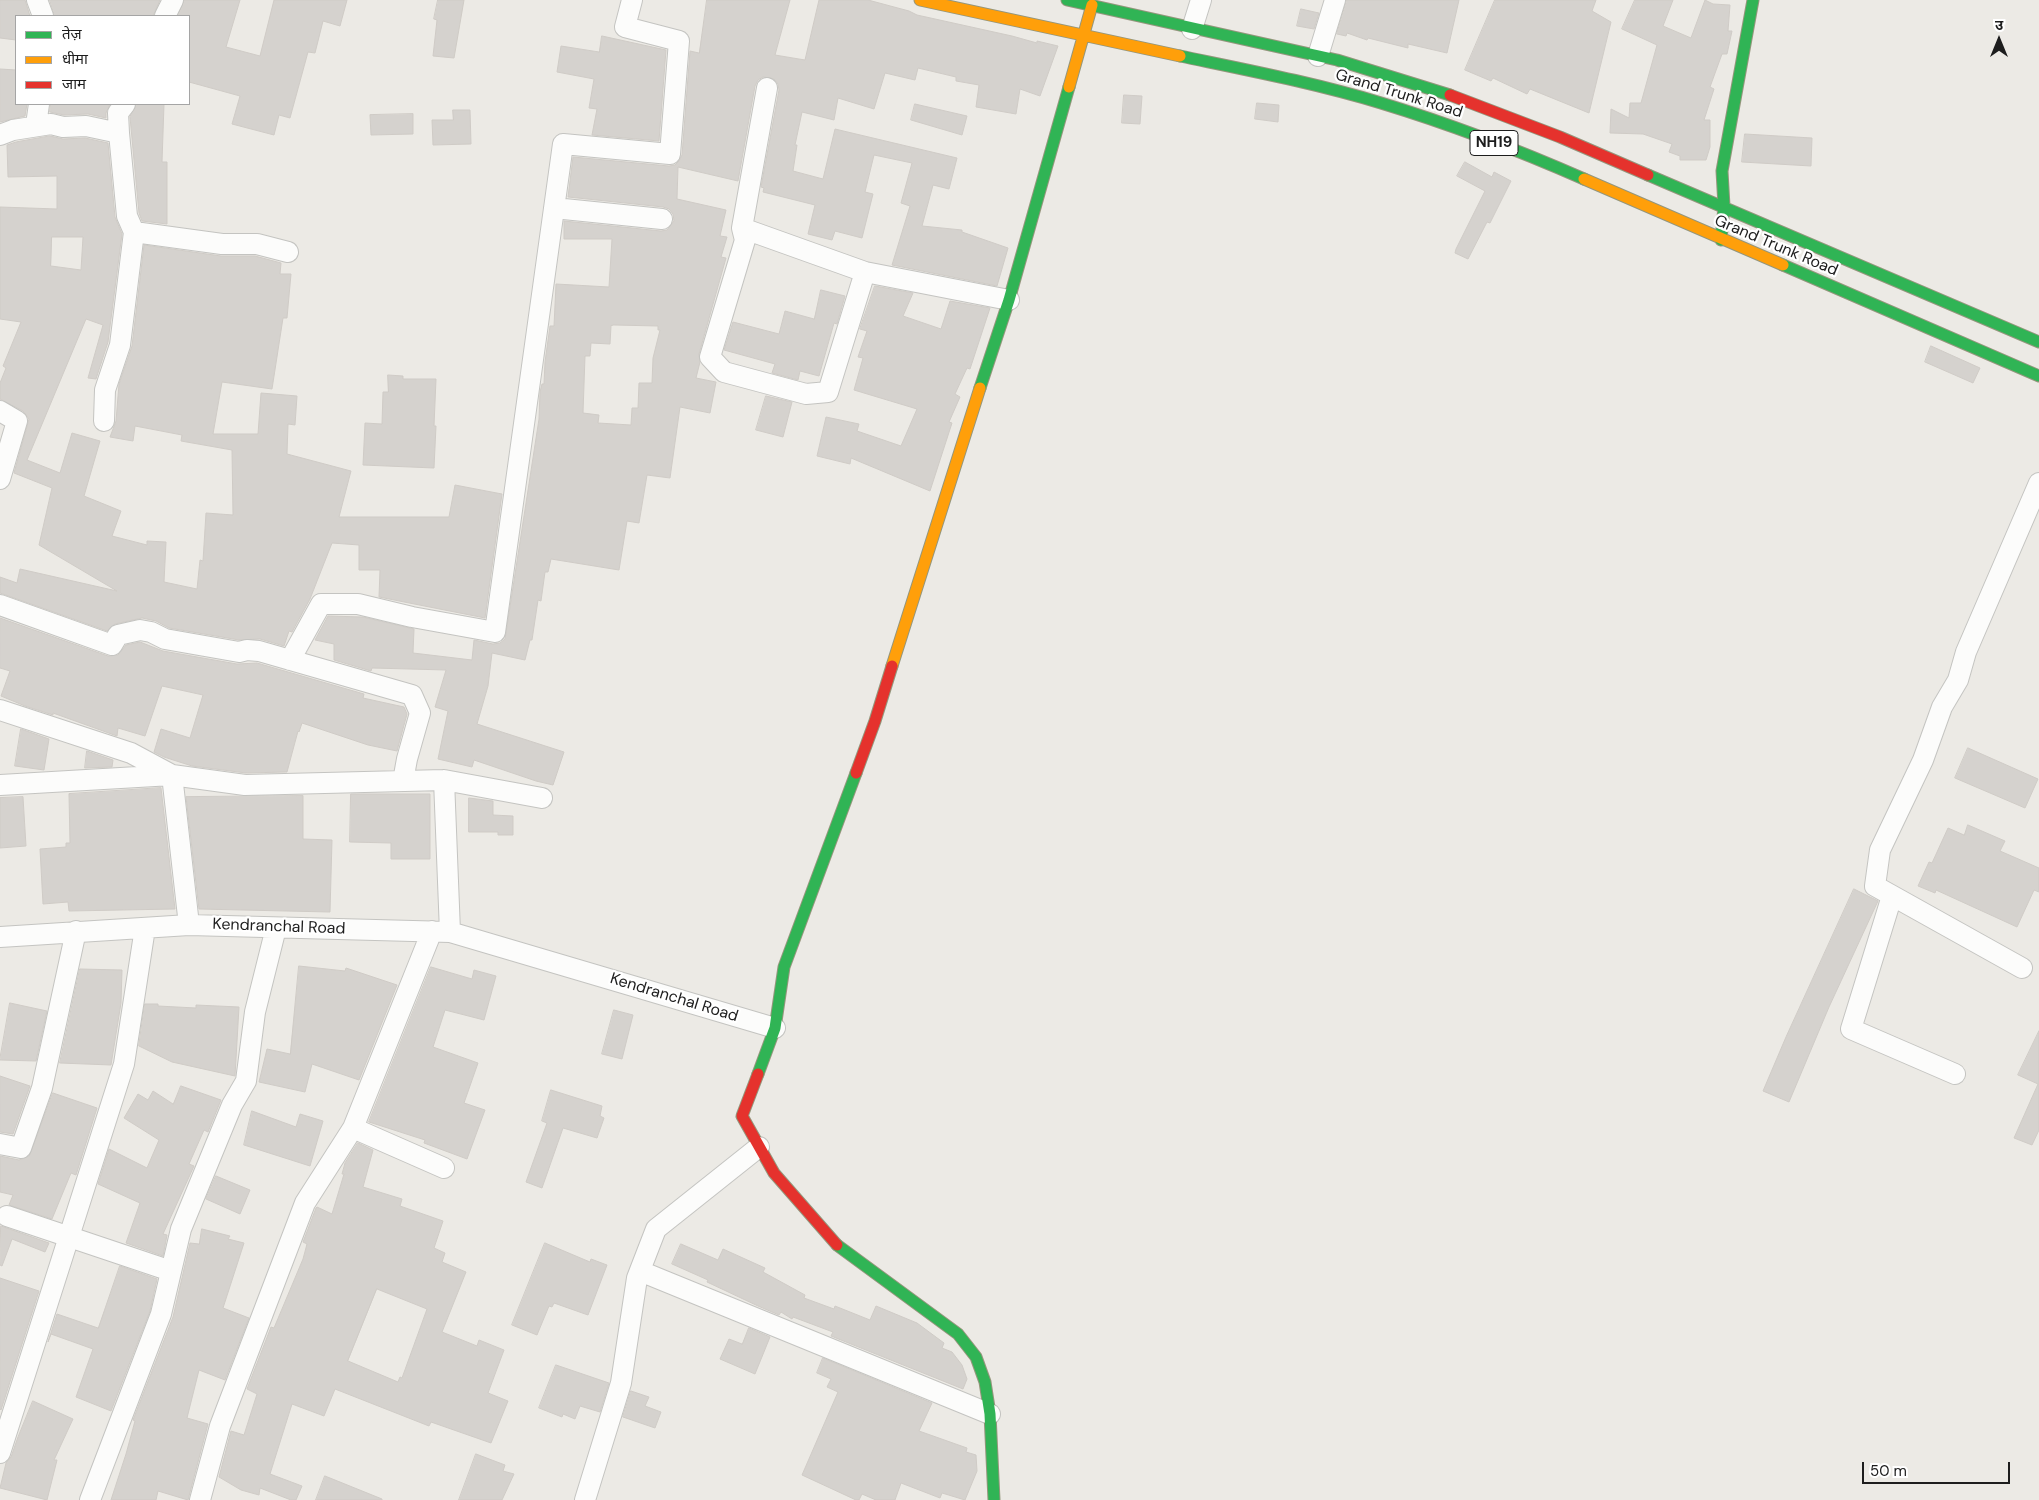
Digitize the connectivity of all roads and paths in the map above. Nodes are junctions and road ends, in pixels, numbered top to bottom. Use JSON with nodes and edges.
{"nodes":[{"id":1,"x":37,"y":0,"type":"edge"},
{"id":2,"x":172,"y":0,"type":"edge"},
{"id":3,"x":632,"y":0,"type":"edge"},
{"id":4,"x":920,"y":0,"type":"edge"},
{"id":5,"x":1067,"y":0,"type":"edge"},
{"id":6,"x":1201,"y":0,"type":"edge"},
{"id":7,"x":1335,"y":0,"type":"edge"},
{"id":8,"x":1752,"y":0,"type":"edge"},
{"id":9,"x":1092,"y":5,"type":"junction"},
{"id":10,"x":43,"y":15,"type":"edge"},
{"id":11,"x":165,"y":15,"type":"edge"},
{"id":12,"x":1192,"y":29,"type":"junction"},
{"id":13,"x":1083,"y":36,"type":"junction"},
{"id":14,"x":1318,"y":56,"type":"junction"},
{"id":15,"x":768,"y":88,"type":"dead end"},
{"id":16,"x":39,"y":105,"type":"edge"},
{"id":17,"x":124,"y":105,"type":"edge"},
{"id":18,"x":36,"y":125,"type":"junction"},
{"id":19,"x":119,"y":133,"type":"junction"},
{"id":20,"x":0,"y":135,"type":"edge"},
{"id":21,"x":1724,"y":206,"type":"junction"},
{"id":22,"x":554,"y":208,"type":"junction"},
{"id":23,"x":662,"y":219,"type":"dead end"},
{"id":24,"x":742,"y":228,"type":"junction"},
{"id":25,"x":134,"y":232,"type":"junction"},
{"id":26,"x":1721,"y":240,"type":"junction"},
{"id":27,"x":288,"y":252,"type":"dead end"},
{"id":28,"x":864,"y":272,"type":"junction"},
{"id":29,"x":1009,"y":300,"type":"junction"},
{"id":30,"x":2039,"y":342,"type":"edge"},
{"id":31,"x":2039,"y":376,"type":"edge"},
{"id":32,"x":0,"y":411,"type":"edge"},
{"id":33,"x":104,"y":421,"type":"dead end"},
{"id":34,"x":0,"y":479,"type":"edge"},
{"id":35,"x":2039,"y":483,"type":"edge"},
{"id":36,"x":0,"y":605,"type":"edge"},
{"id":37,"x":290,"y":660,"type":"junction"},
{"id":38,"x":0,"y":710,"type":"edge"},
{"id":39,"x":172,"y":775,"type":"junction"},
{"id":40,"x":444,"y":780,"type":"junction"},
{"id":41,"x":403,"y":781,"type":"junction"},
{"id":42,"x":0,"y":785,"type":"edge"},
{"id":43,"x":542,"y":798,"type":"dead end"},
{"id":44,"x":1892,"y":896,"type":"junction"},
{"id":45,"x":189,"y":925,"type":"junction"},
{"id":46,"x":146,"y":928,"type":"junction"},
{"id":47,"x":276,"y":928,"type":"junction"},
{"id":48,"x":76,"y":931,"type":"junction"},
{"id":49,"x":441,"y":931,"type":"junction"},
{"id":50,"x":0,"y":937,"type":"edge"},
{"id":51,"x":2022,"y":968,"type":"dead end"},
{"id":52,"x":775,"y":1028,"type":"junction"},
{"id":53,"x":1954,"y":1074,"type":"dead end"},
{"id":54,"x":354,"y":1128,"type":"junction"},
{"id":55,"x":0,"y":1144,"type":"edge"},
{"id":56,"x":759,"y":1147,"type":"junction"},
{"id":57,"x":444,"y":1168,"type":"dead end"},
{"id":58,"x":7,"y":1216,"type":"dead end"},
{"id":59,"x":69,"y":1238,"type":"junction"},
{"id":60,"x":171,"y":1271,"type":"junction"},
{"id":61,"x":640,"y":1271,"type":"junction"},
{"id":62,"x":990,"y":1414,"type":"junction"},
{"id":63,"x":0,"y":1453,"type":"edge"},
{"id":64,"x":90,"y":1500,"type":"edge"},
{"id":65,"x":200,"y":1500,"type":"edge"},
{"id":66,"x":585,"y":1500,"type":"edge"},
{"id":67,"x":994,"y":1500,"type":"edge"}],
"edges":[{"from":1,"to":10,"type":"street"},
{"from":2,"to":11,"type":"street"},
{"from":3,"to":22,"type":"street"},
{"from":4,"to":13,"type":"main road","name":"Grand Trunk Road","number":"NH19"},
{"from":5,"to":9,"type":"main road","name":"Grand Trunk Road","number":"NH19"},
{"from":6,"to":12,"type":"street"},
{"from":7,"to":14,"type":"street"},
{"from":8,"to":21,"type":"main road"},
{"from":9,"to":12,"type":"main road","name":"Grand Trunk Road","number":"NH19"},
{"from":9,"to":13,"type":"main road"},
{"from":12,"to":14,"type":"main road","name":"Grand Trunk Road","number":"NH19"},
{"from":13,"to":26,"type":"main road","name":"Grand Trunk Road","number":"NH19"},
{"from":13,"to":29,"type":"main road"},
{"from":14,"to":21,"type":"main road","name":"Grand Trunk Road","number":"NH19"},
{"from":15,"to":24,"type":"street"},
{"from":16,"to":18,"type":"street"},
{"from":17,"to":19,"type":"street"},
{"from":18,"to":19,"type":"street"},
{"from":18,"to":20,"type":"street"},
{"from":19,"to":25,"type":"street"},
{"from":21,"to":26,"type":"main road"},
{"from":21,"to":30,"type":"main road","name":"Grand Trunk Road","number":"NH19"},
{"from":22,"to":23,"type":"street"},
{"from":22,"to":37,"type":"street"},
{"from":24,"to":28,"type":"street"},
{"from":24,"to":28,"type":"street"},
{"from":25,"to":27,"type":"street"},
{"from":25,"to":33,"type":"street"},
{"from":26,"to":31,"type":"main road","name":"Grand Trunk Road","number":"NH19"},
{"from":28,"to":29,"type":"street"},
{"from":29,"to":52,"type":"main road"},
{"from":32,"to":34,"type":"street"},
{"from":35,"to":44,"type":"street"},
{"from":36,"to":37,"type":"street"},
{"from":37,"to":41,"type":"street"},
{"from":38,"to":39,"type":"street"},
{"from":39,"to":41,"type":"street"},
{"from":39,"to":42,"type":"street"},
{"from":39,"to":45,"type":"street"},
{"from":40,"to":41,"type":"street"},
{"from":40,"to":43,"type":"street"},
{"from":40,"to":49,"type":"street"},
{"from":44,"to":51,"type":"street"},
{"from":44,"to":53,"type":"street"},
{"from":45,"to":46,"type":"street","name":"Kendranchal Road"},
{"from":45,"to":47,"type":"street","name":"Kendranchal Road"},
{"from":46,"to":48,"type":"street","name":"Kendranchal Road"},
{"from":46,"to":59,"type":"street"},
{"from":47,"to":49,"type":"street","name":"Kendranchal Road"},
{"from":47,"to":60,"type":"street"},
{"from":48,"to":50,"type":"street","name":"Kendranchal Road"},
{"from":48,"to":55,"type":"street"},
{"from":49,"to":52,"type":"street","name":"Kendranchal Road"},
{"from":49,"to":54,"type":"street"},
{"from":52,"to":56,"type":"main road"},
{"from":54,"to":57,"type":"street"},
{"from":54,"to":65,"type":"street"},
{"from":56,"to":61,"type":"street"},
{"from":56,"to":62,"type":"main road"},
{"from":58,"to":59,"type":"street"},
{"from":59,"to":60,"type":"street"},
{"from":59,"to":63,"type":"street"},
{"from":60,"to":64,"type":"street"},
{"from":61,"to":62,"type":"street"},
{"from":61,"to":66,"type":"street"},
{"from":62,"to":67,"type":"main road"}]}
